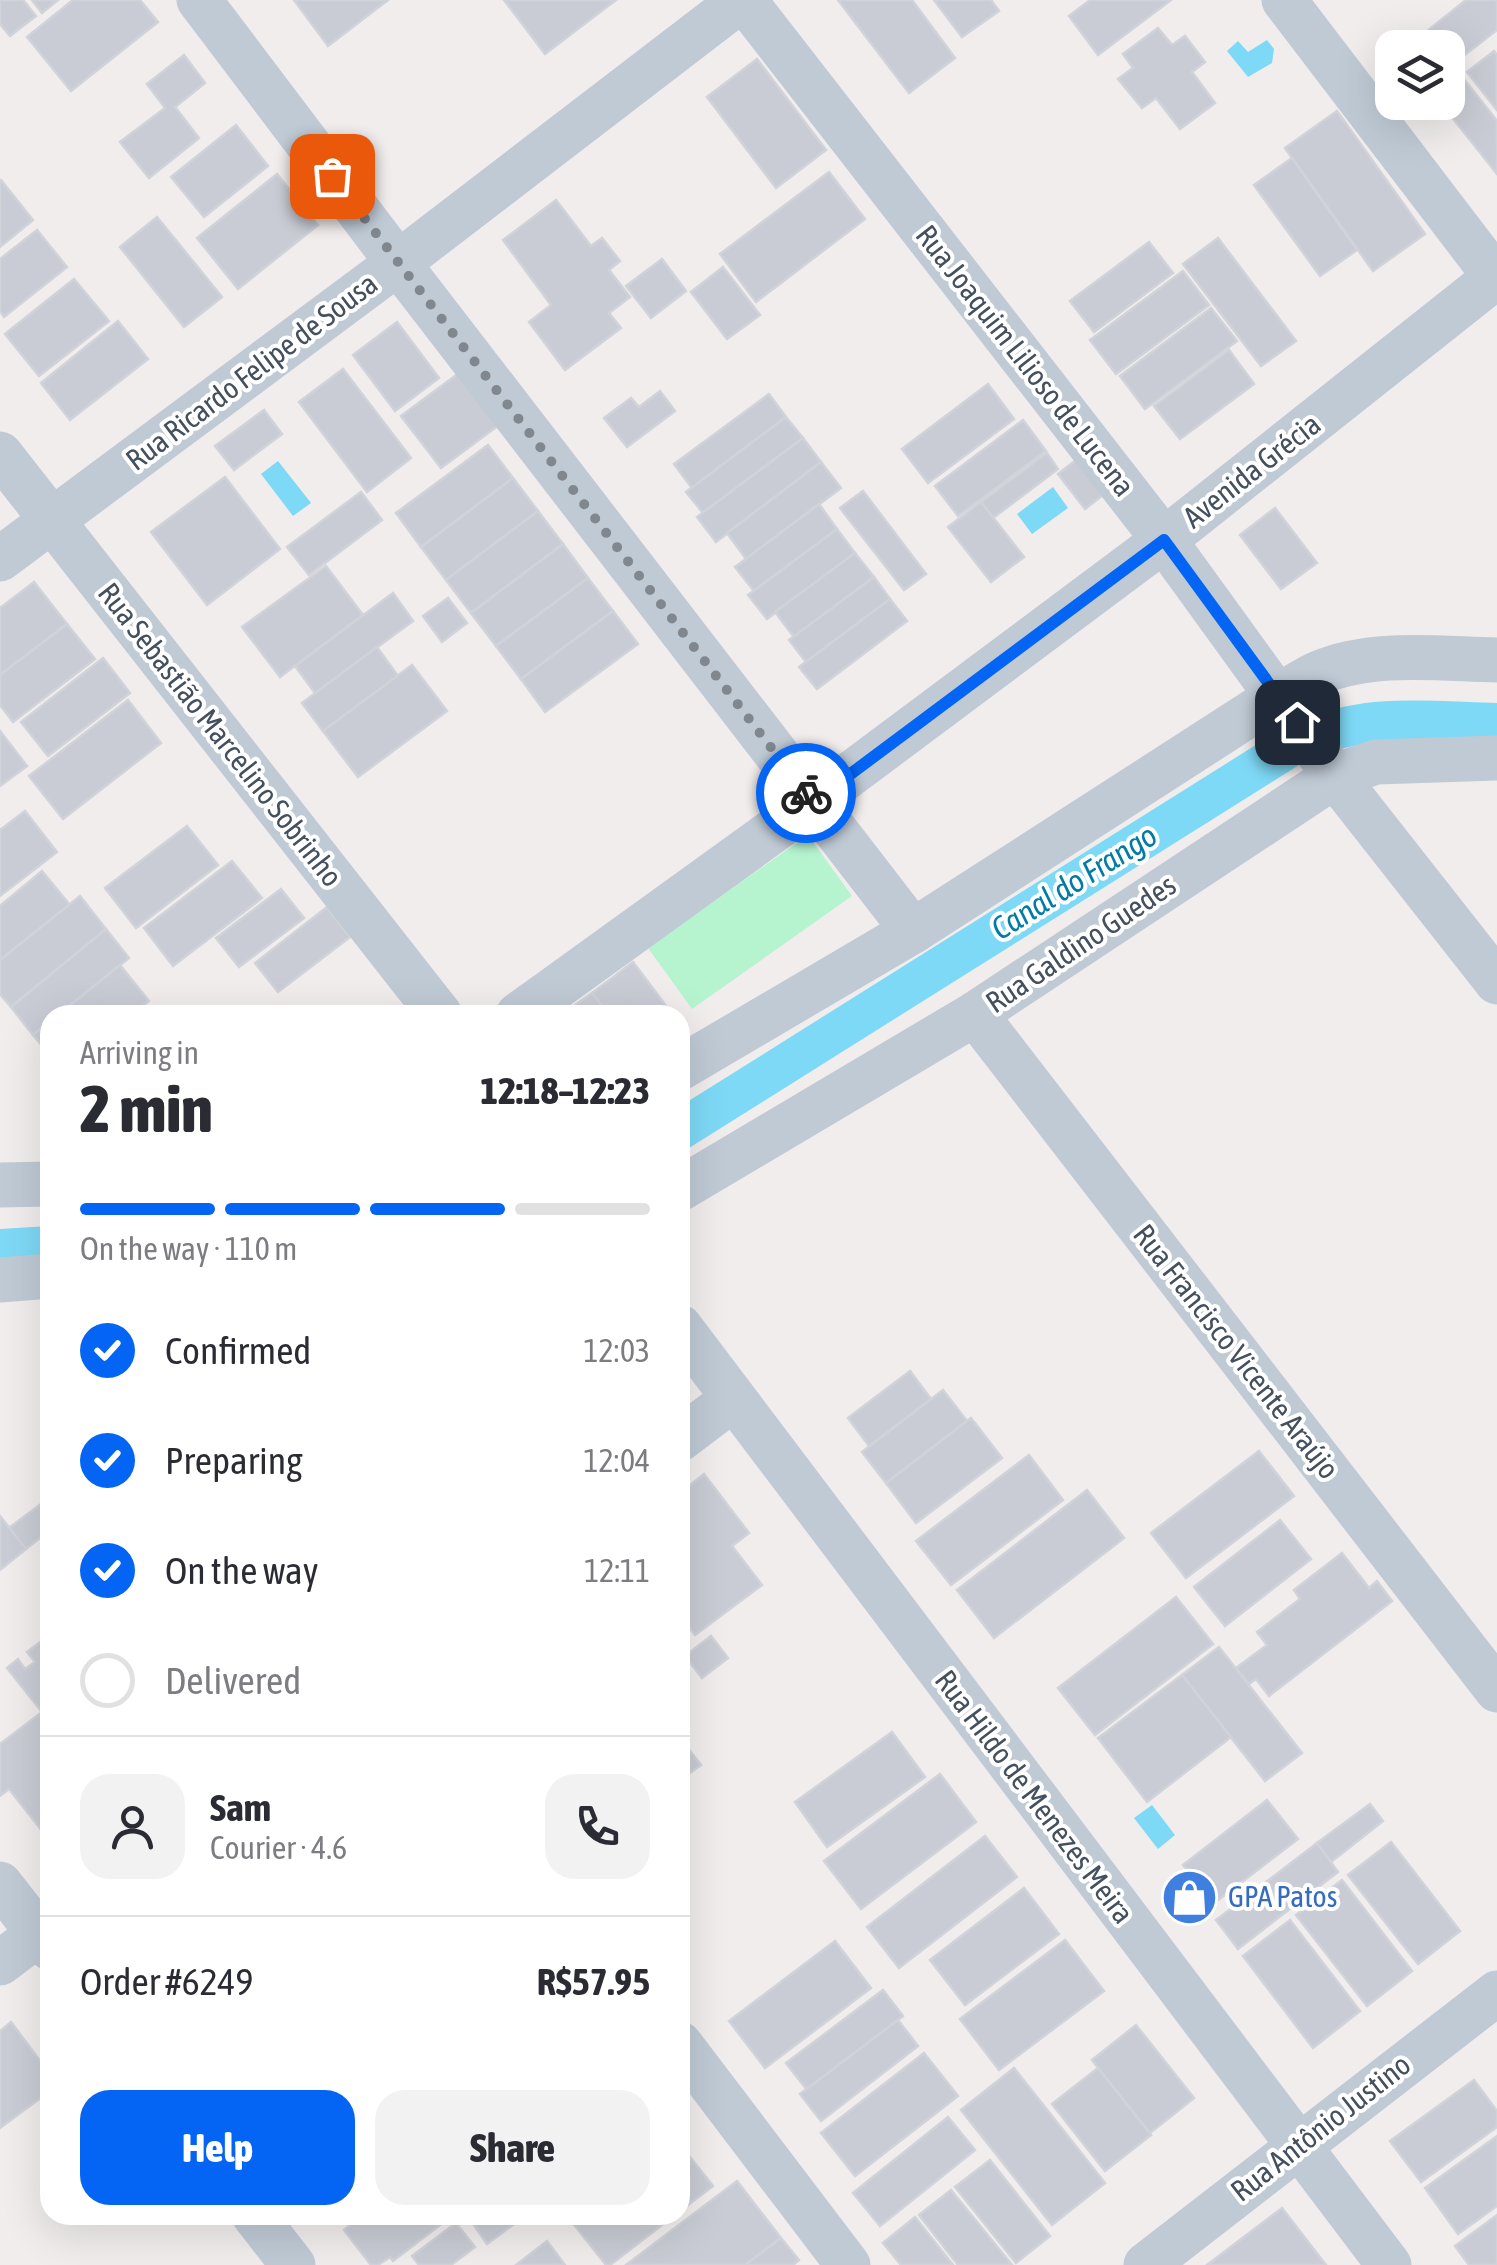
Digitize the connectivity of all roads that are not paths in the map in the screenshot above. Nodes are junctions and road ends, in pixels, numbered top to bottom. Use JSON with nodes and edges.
{"nodes":[{"id":1,"x":200,"y":0,"type":"edge"},
{"id":2,"x":742,"y":0,"type":"edge"},
{"id":3,"x":1284,"y":0,"type":"edge"},
{"id":4,"x":398,"y":264,"type":"junction"},
{"id":5,"x":1496,"y":277,"type":"edge"},
{"id":6,"x":0,"y":454,"type":"edge"},
{"id":7,"x":52,"y":520,"type":"junction"},
{"id":8,"x":1164,"y":540,"type":"junction"},
{"id":9,"x":0,"y":559,"type":"edge"},
{"id":10,"x":1497,"y":660,"type":"edge"},
{"id":11,"x":1278,"y":696,"type":"junction"},
{"id":12,"x":1497,"y":758,"type":"edge"},
{"id":13,"x":1335,"y":776,"type":"junction"},
{"id":14,"x":813,"y":802,"type":"junction"},
{"id":15,"x":913,"y":931,"type":"junction"},
{"id":16,"x":1497,"y":982,"type":"edge"},
{"id":17,"x":432,"y":1005,"type":"edge"},
{"id":18,"x":532,"y":1005,"type":"edge"},
{"id":19,"x":976,"y":1014,"type":"junction"},
{"id":20,"x":690,"y":1062,"type":"edge"},
{"id":21,"x":1,"y":1183,"type":"edge"},
{"id":22,"x":690,"y":1183,"type":"edge"},
{"id":23,"x":40,"y":1184,"type":"edge"},
{"id":24,"x":40,"y":1277,"type":"edge"},
{"id":25,"x":0,"y":1280,"type":"edge"},
{"id":26,"x":690,"y":1341,"type":"edge"},
{"id":27,"x":732,"y":1399,"type":"junction"},
{"id":28,"x":690,"y":1431,"type":"edge"},
{"id":29,"x":1497,"y":1690,"type":"edge"},
{"id":30,"x":0,"y":1884,"type":"edge"},
{"id":31,"x":40,"y":1929,"type":"edge"},
{"id":32,"x":40,"y":1940,"type":"edge"},
{"id":33,"x":0,"y":1963,"type":"edge"},
{"id":34,"x":1497,"y":1992,"type":"edge"},
{"id":35,"x":690,"y":2057,"type":"edge"},
{"id":36,"x":1297,"y":2146,"type":"junction"},
{"id":37,"x":262,"y":2225,"type":"edge"},
{"id":38,"x":292,"y":2265,"type":"edge"},
{"id":39,"x":848,"y":2265,"type":"edge"},
{"id":40,"x":1146,"y":2265,"type":"edge"},
{"id":41,"x":1390,"y":2265,"type":"edge"}],
"edges":[{"from":1,"to":4,"type":"street"},
{"from":2,"to":4,"type":"street","name":"Rua Ricardo Felipe de Sousa"},
{"from":2,"to":8,"type":"street","name":"Rua Joaquim Lilioso de Lucena"},
{"from":3,"to":5,"type":"street"},
{"from":4,"to":7,"type":"street","name":"Rua Ricardo Felipe de Sousa"},
{"from":4,"to":14,"type":"street"},
{"from":5,"to":8,"type":"street","name":"Avenida Grécia"},
{"from":6,"to":7,"type":"street","name":"Rua Sebastião Marcelino Sobrinho"},
{"from":7,"to":9,"type":"street","name":"Rua Ricardo Felipe de Sousa"},
{"from":7,"to":17,"type":"street","name":"Rua Sebastião Marcelino Sobrinho"},
{"from":8,"to":11,"type":"street","name":"Rua Joaquim Lilioso de Lucena"},
{"from":8,"to":14,"type":"street","name":"Avenida Grécia"},
{"from":10,"to":11,"type":"street"},
{"from":11,"to":13,"type":"street","name":"Rua Joaquim Lilioso de Lucena"},
{"from":11,"to":15,"type":"street"},
{"from":12,"to":13,"type":"street","name":"Rua Galdino Guedes"},
{"from":13,"to":16,"type":"street","name":"Rua Joaquim Lilioso de Lucena"},
{"from":13,"to":19,"type":"street","name":"Rua Galdino Guedes"},
{"from":14,"to":15,"type":"street"},
{"from":14,"to":18,"type":"street","name":"Avenida Grécia"},
{"from":15,"to":20,"type":"street"},
{"from":19,"to":22,"type":"street","name":"Rua Galdino Guedes"},
{"from":19,"to":29,"type":"street","name":"Rua Francisco Vicente Araújo"},
{"from":21,"to":23,"type":"street"},
{"from":24,"to":25,"type":"street"},
{"from":26,"to":27,"type":"street","name":"Rua Hildo de Menezes Meira"},
{"from":27,"to":28,"type":"street"},
{"from":27,"to":36,"type":"street","name":"Rua Hildo de Menezes Meira"},
{"from":30,"to":31,"type":"street"},
{"from":32,"to":33,"type":"street"},
{"from":34,"to":36,"type":"street","name":"Rua Antônio Justino"},
{"from":35,"to":39,"type":"street"},
{"from":36,"to":40,"type":"street","name":"Rua Antônio Justino"},
{"from":36,"to":41,"type":"street","name":"Rua Hildo de Menezes Meira"},
{"from":37,"to":38,"type":"street"}]}
